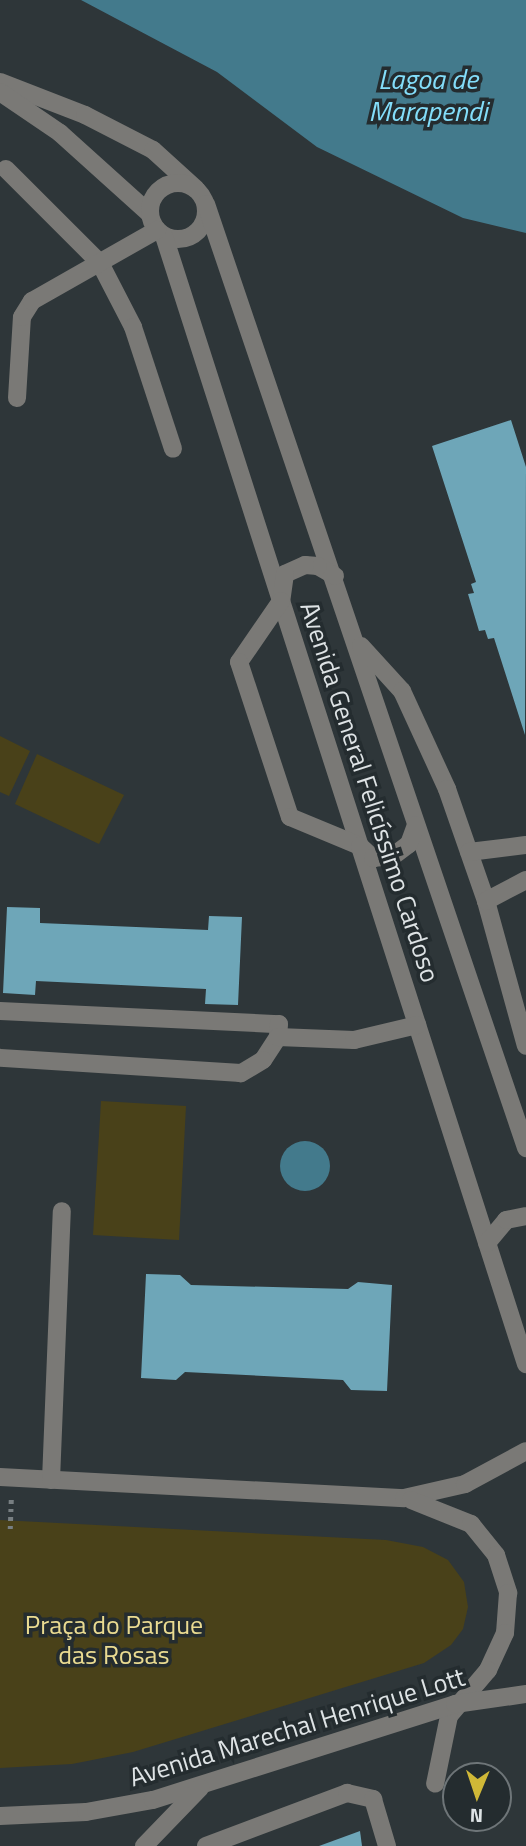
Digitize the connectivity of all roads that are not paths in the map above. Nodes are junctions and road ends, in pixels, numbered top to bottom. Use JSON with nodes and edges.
{"nodes":[{"id":1,"x":0,"y":82,"type":"edge"},
{"id":2,"x":0,"y":92,"type":"edge"},
{"id":3,"x":6,"y":169,"type":"dead end"},
{"id":4,"x":201,"y":196,"type":"junction"},
{"id":5,"x":157,"y":227,"type":"junction"},
{"id":6,"x":100,"y":263,"type":"junction"},
{"id":7,"x":17,"y":398,"type":"dead end"},
{"id":8,"x":173,"y":449,"type":"dead end"},
{"id":9,"x":335,"y":576,"type":"junction"},
{"id":10,"x":281,"y":601,"type":"junction"},
{"id":11,"x":355,"y":639,"type":"junction"},
{"id":12,"x":416,"y":825,"type":"junction"},
{"id":13,"x":526,"y":845,"type":"edge"},
{"id":14,"x":360,"y":846,"type":"junction"},
{"id":15,"x":468,"y":852,"type":"junction"},
{"id":16,"x":526,"y":880,"type":"edge"},
{"id":17,"x":486,"y":901,"type":"junction"},
{"id":18,"x":0,"y":1011,"type":"edge"},
{"id":19,"x":417,"y":1025,"type":"junction"},
{"id":20,"x":278,"y":1037,"type":"junction"},
{"id":21,"x":526,"y":1046,"type":"edge"},
{"id":22,"x":0,"y":1058,"type":"edge"},
{"id":23,"x":526,"y":1148,"type":"edge"},
{"id":24,"x":62,"y":1211,"type":"dead end"},
{"id":25,"x":526,"y":1216,"type":"edge"},
{"id":26,"x":487,"y":1243,"type":"junction"},
{"id":27,"x":526,"y":1364,"type":"edge"},
{"id":28,"x":526,"y":1451,"type":"edge"},
{"id":29,"x":6,"y":1477,"type":"edge"},
{"id":30,"x":51,"y":1480,"type":"junction"},
{"id":31,"x":404,"y":1498,"type":"junction"},
{"id":32,"x":526,"y":1694,"type":"edge"},
{"id":33,"x":455,"y":1704,"type":"junction"},
{"id":34,"x":435,"y":1784,"type":"dead end"},
{"id":35,"x":201,"y":1788,"type":"junction"},
{"id":36,"x":0,"y":1816,"type":"edge"},
{"id":37,"x":144,"y":1846,"type":"edge"},
{"id":38,"x":206,"y":1846,"type":"edge"},
{"id":39,"x":387,"y":1846,"type":"edge"}],
"edges":[{"from":1,"to":4,"type":"street","name":"Avenida General Felicíssimo Cardoso"},
{"from":2,"to":5,"type":"street","name":"Avenida General Felicíssimo Cardoso"},
{"from":3,"to":6,"type":"street"},
{"from":4,"to":5,"type":"street"},
{"from":4,"to":5,"type":"street"},
{"from":4,"to":9,"type":"street","name":"Avenida General Felicíssimo Cardoso"},
{"from":5,"to":6,"type":"street"},
{"from":5,"to":10,"type":"street","name":"Avenida General Felicíssimo Cardoso"},
{"from":6,"to":7,"type":"street"},
{"from":6,"to":8,"type":"street"},
{"from":9,"to":10,"type":"street"},
{"from":9,"to":11,"type":"street","name":"Avenida General Felicíssimo Cardoso"},
{"from":10,"to":14,"type":"street","name":"Avenida General Felicíssimo Cardoso"},
{"from":10,"to":14,"type":"street"},
{"from":11,"to":12,"type":"street","name":"Avenida General Felicíssimo Cardoso"},
{"from":11,"to":15,"type":"street"},
{"from":12,"to":14,"type":"street"},
{"from":12,"to":23,"type":"street","name":"Avenida General Felicíssimo Cardoso"},
{"from":13,"to":15,"type":"street"},
{"from":14,"to":19,"type":"street","name":"Avenida General Felicíssimo Cardoso"},
{"from":15,"to":17,"type":"street"},
{"from":16,"to":17,"type":"street"},
{"from":17,"to":21,"type":"street"},
{"from":18,"to":20,"type":"street"},
{"from":19,"to":20,"type":"street"},
{"from":19,"to":26,"type":"street","name":"Avenida General Felicíssimo Cardoso"},
{"from":20,"to":22,"type":"street"},
{"from":24,"to":30,"type":"street"},
{"from":25,"to":26,"type":"street"},
{"from":26,"to":27,"type":"street","name":"Avenida General Felicíssimo Cardoso"},
{"from":28,"to":31,"type":"street"},
{"from":29,"to":30,"type":"street"},
{"from":30,"to":31,"type":"street"},
{"from":31,"to":33,"type":"street"},
{"from":32,"to":33,"type":"street","name":"Avenida Marechal Henrique Lott"},
{"from":33,"to":34,"type":"street"},
{"from":33,"to":35,"type":"street","name":"Avenida Marechal Henrique Lott"},
{"from":35,"to":36,"type":"street","name":"Avenida Marechal Henrique Lott"},
{"from":35,"to":37,"type":"street"},
{"from":38,"to":39,"type":"street"}]}
